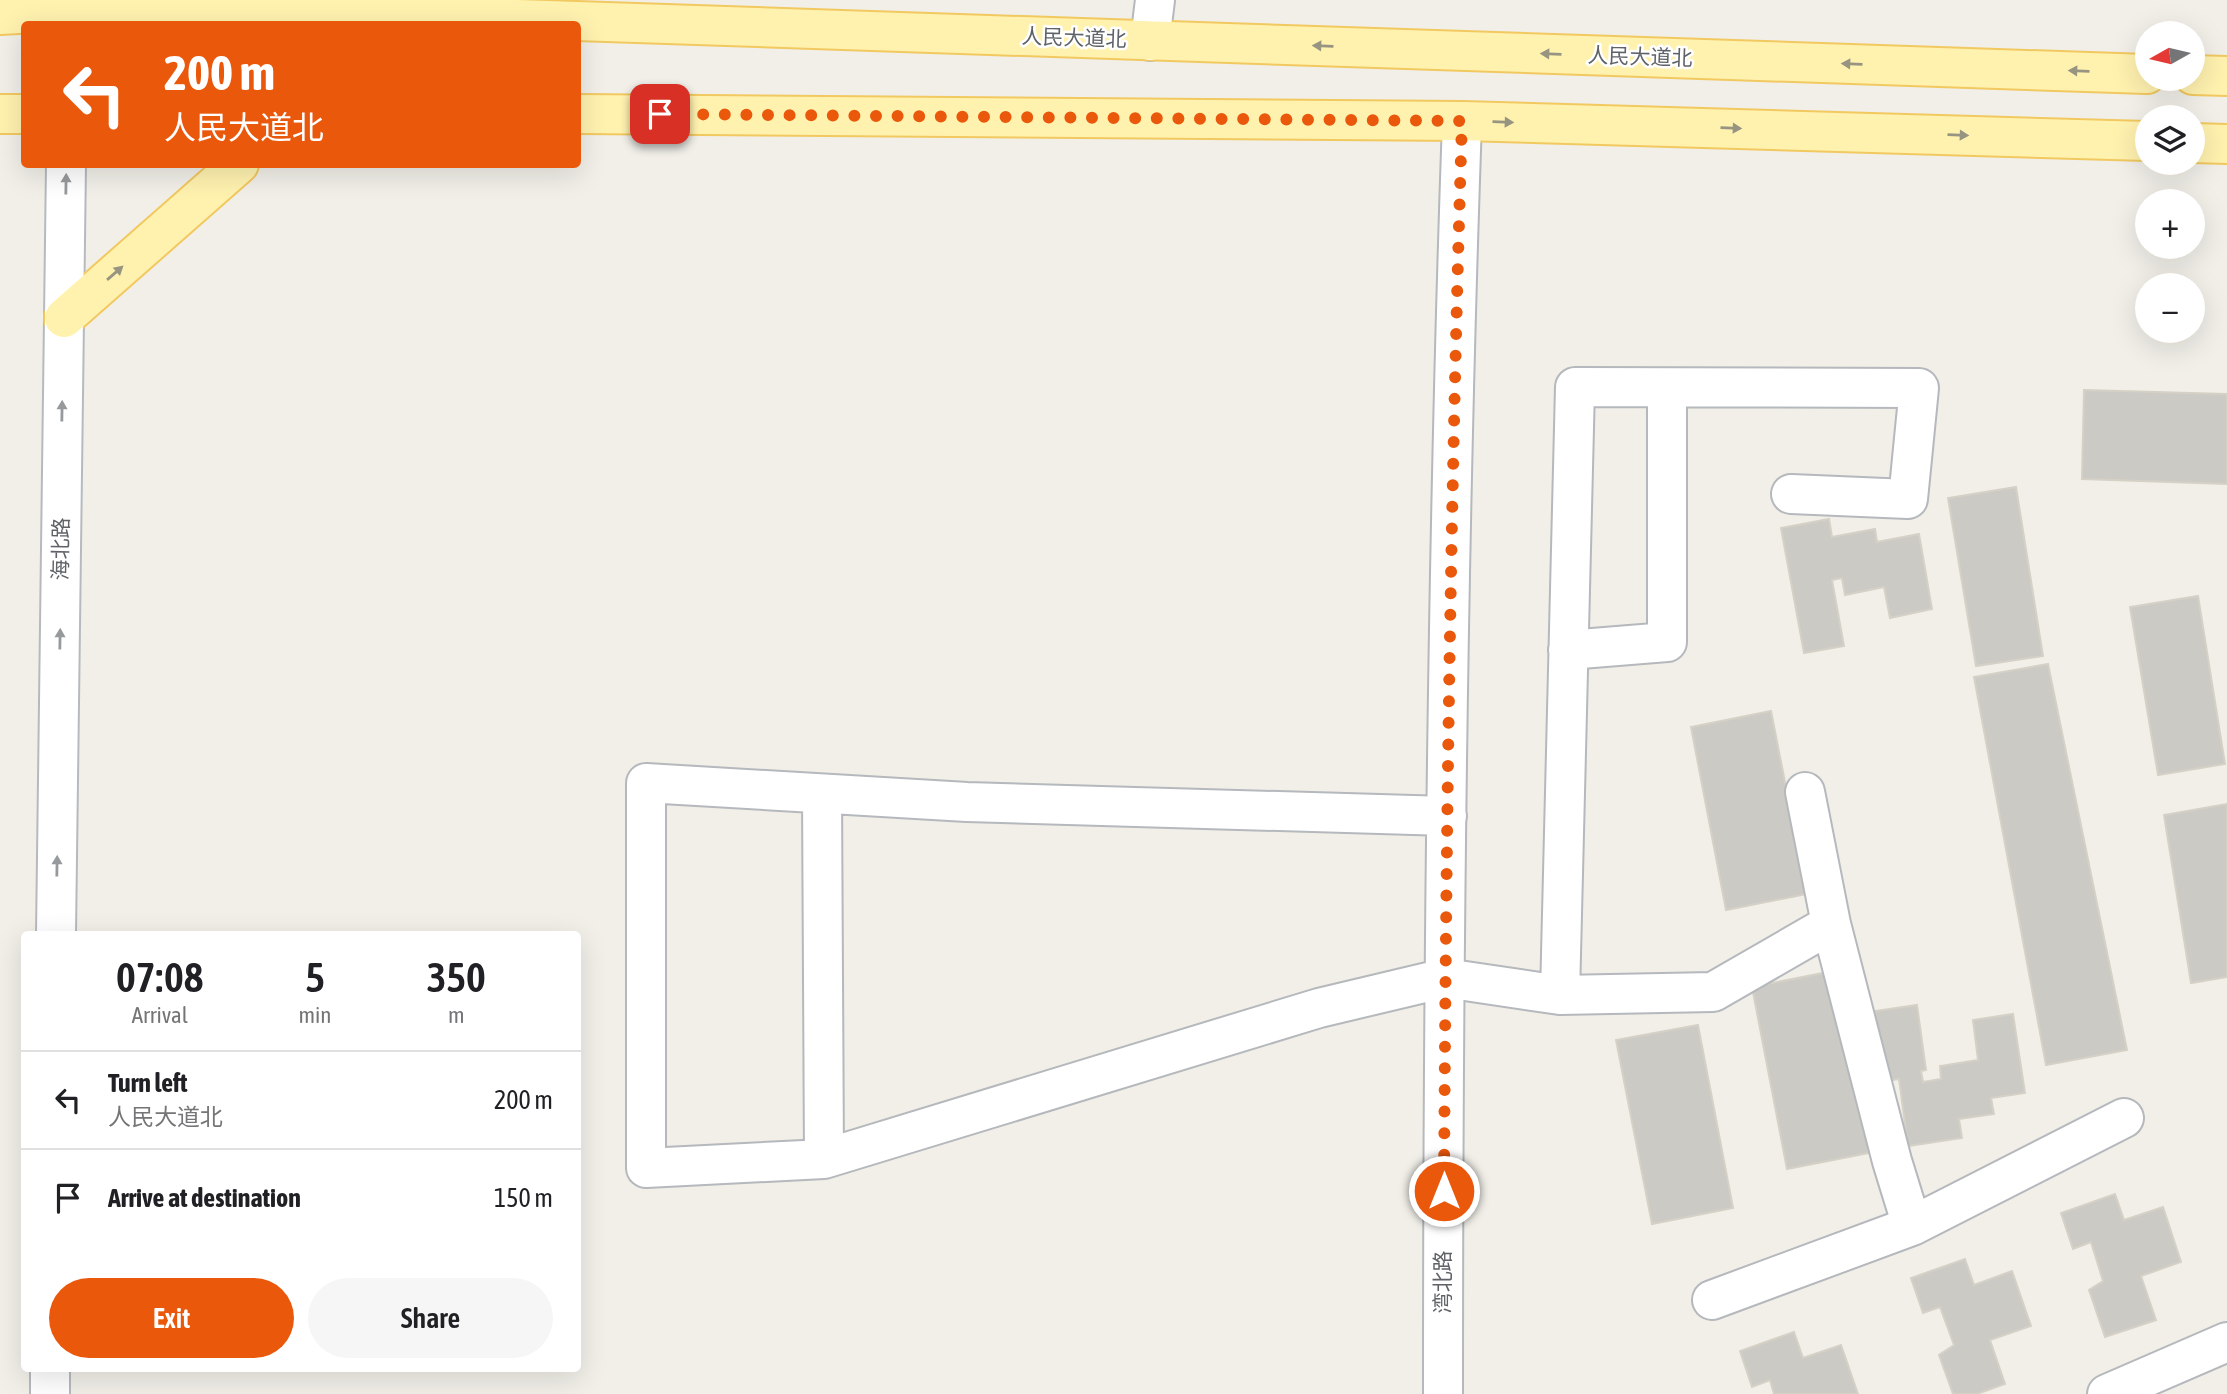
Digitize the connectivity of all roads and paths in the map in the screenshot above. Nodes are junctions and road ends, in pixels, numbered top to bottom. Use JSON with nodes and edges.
{"nodes":[{"id":1,"x":331,"y":0,"type":"edge"},
{"id":2,"x":1155,"y":0,"type":"edge"},
{"id":3,"x":73,"y":12,"type":"edge"},
{"id":4,"x":0,"y":15,"type":"edge"},
{"id":5,"x":369,"y":15,"type":"junction"},
{"id":6,"x":549,"y":21,"type":"edge"},
{"id":7,"x":581,"y":22,"type":"edge"},
{"id":8,"x":1150,"y":41,"type":"junction"},
{"id":9,"x":2135,"y":74,"type":"edge"},
{"id":10,"x":2205,"y":75,"type":"edge"},
{"id":11,"x":2227,"y":76,"type":"edge"},
{"id":12,"x":0,"y":114,"type":"edge"},
{"id":13,"x":21,"y":114,"type":"edge"},
{"id":14,"x":581,"y":114,"type":"edge"},
{"id":15,"x":1462,"y":121,"type":"junction"},
{"id":16,"x":2135,"y":141,"type":"edge"},
{"id":17,"x":2205,"y":143,"type":"edge"},
{"id":18,"x":2227,"y":144,"type":"edge"},
{"id":19,"x":66,"y":168,"type":"edge"},
{"id":20,"x":234,"y":168,"type":"edge"},
{"id":21,"x":64,"y":318,"type":"junction"},
{"id":22,"x":1667,"y":388,"type":"junction"},
{"id":23,"x":1791,"y":494,"type":"dead end"},
{"id":24,"x":1568,"y":650,"type":"junction"},
{"id":25,"x":1805,"y":792,"type":"dead end"},
{"id":26,"x":822,"y":794,"type":"junction"},
{"id":27,"x":1447,"y":816,"type":"junction"},
{"id":28,"x":1831,"y":924,"type":"junction"},
{"id":29,"x":56,"y":931,"type":"edge"},
{"id":30,"x":1445,"y":978,"type":"junction"},
{"id":31,"x":1560,"y":995,"type":"junction"},
{"id":32,"x":2124,"y":1118,"type":"dead end"},
{"id":33,"x":824,"y":1159,"type":"junction"},
{"id":34,"x":1912,"y":1226,"type":"junction"},
{"id":35,"x":1712,"y":1300,"type":"dead end"},
{"id":36,"x":2227,"y":1342,"type":"edge"},
{"id":37,"x":50,"y":1372,"type":"edge"},
{"id":38,"x":50,"y":1394,"type":"edge"},
{"id":39,"x":1443,"y":1394,"type":"edge"},
{"id":40,"x":2107,"y":1394,"type":"edge"}],
"edges":[{"from":1,"to":5,"type":"main road"},
{"from":2,"to":8,"type":"street"},
{"from":3,"to":4,"type":"main road","name":"人民大道北"},
{"from":3,"to":5,"type":"main road","name":"人民大道北"},
{"from":5,"to":6,"type":"main road","name":"人民大道北"},
{"from":7,"to":8,"type":"main road","name":"人民大道北"},
{"from":9,"to":8,"type":"main road","name":"人民大道北","one_way":true},
{"from":10,"to":11,"type":"main road"},
{"from":12,"to":13,"type":"main road"},
{"from":14,"to":15,"type":"main road"},
{"from":15,"to":16,"type":"main road","one_way":true},
{"from":15,"to":27,"type":"street","name":"湾北路"},
{"from":17,"to":18,"type":"main road"},
{"from":21,"to":19,"type":"street","name":"海北路","one_way":true},
{"from":21,"to":20,"type":"main road","one_way":true},
{"from":29,"to":21,"type":"street","name":"海北路","one_way":true},
{"from":22,"to":23,"type":"street"},
{"from":22,"to":24,"type":"street"},
{"from":22,"to":24,"type":"street"},
{"from":24,"to":31,"type":"street"},
{"from":25,"to":28,"type":"street"},
{"from":26,"to":27,"type":"street"},
{"from":26,"to":33,"type":"street"},
{"from":26,"to":33,"type":"street"},
{"from":27,"to":30,"type":"street","name":"湾北路"},
{"from":28,"to":31,"type":"street"},
{"from":28,"to":34,"type":"street"},
{"from":30,"to":31,"type":"street"},
{"from":30,"to":33,"type":"street"},
{"from":30,"to":39,"type":"street","name":"湾北路"},
{"from":32,"to":34,"type":"street"},
{"from":34,"to":35,"type":"street"},
{"from":36,"to":40,"type":"street"},
{"from":37,"to":38,"type":"street"}]}
